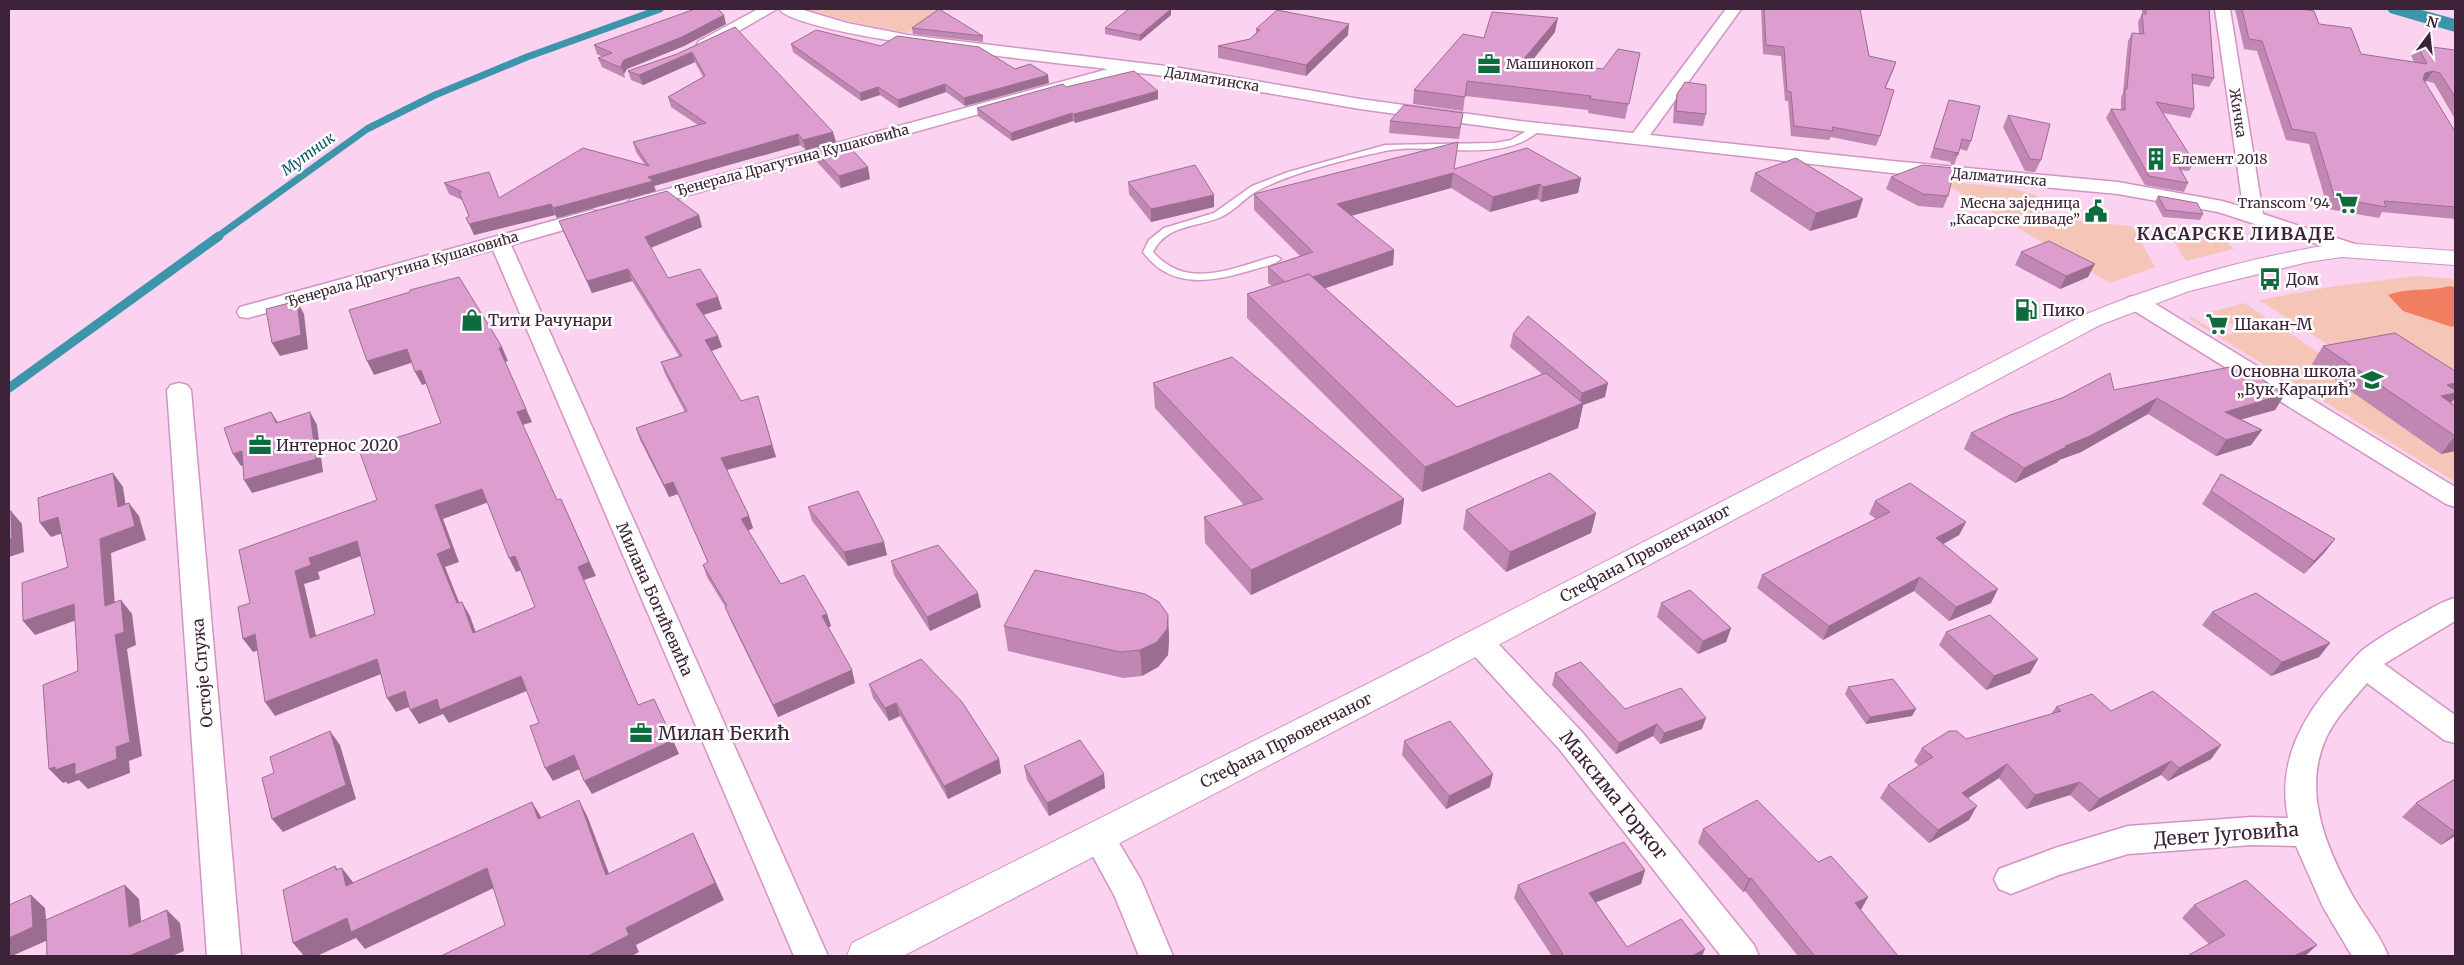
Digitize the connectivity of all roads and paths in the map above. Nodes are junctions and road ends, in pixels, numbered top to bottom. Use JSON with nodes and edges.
{"nodes":[{"id":1,"x":769,"y":9,"type":"edge"},
{"id":2,"x":787,"y":9,"type":"edge"},
{"id":3,"x":1734,"y":9,"type":"edge"},
{"id":4,"x":2222,"y":9,"type":"edge"},
{"id":5,"x":691,"y":51,"type":"edge"},
{"id":6,"x":1135,"y":67,"type":"junction"},
{"id":7,"x":1538,"y":128,"type":"junction"},
{"id":8,"x":1638,"y":139,"type":"junction"},
{"id":9,"x":624,"y":207,"type":"edge"},
{"id":10,"x":605,"y":212,"type":"edge"},
{"id":11,"x":2254,"y":217,"type":"junction"},
{"id":12,"x":500,"y":242,"type":"junction"},
{"id":13,"x":2354,"y":250,"type":"junction"},
{"id":14,"x":2455,"y":258,"type":"edge"},
{"id":15,"x":1276,"y":259,"type":"dead end"},
{"id":16,"x":2136,"y":302,"type":"junction"},
{"id":17,"x":248,"y":312,"type":"dead end"},
{"id":18,"x":180,"y":390,"type":"dead end"},
{"id":19,"x":2455,"y":498,"type":"edge"},
{"id":20,"x":2455,"y":608,"type":"edge"},
{"id":21,"x":1478,"y":641,"type":"junction"},
{"id":22,"x":2365,"y":666,"type":"junction"},
{"id":23,"x":2455,"y":732,"type":"edge"},
{"id":24,"x":2307,"y":832,"type":"junction"},
{"id":25,"x":1098,"y":836,"type":"junction"},
{"id":26,"x":2011,"y":879,"type":"dead end"},
{"id":27,"x":224,"y":956,"type":"edge"},
{"id":28,"x":811,"y":956,"type":"edge"},
{"id":29,"x":866,"y":956,"type":"edge"},
{"id":30,"x":1156,"y":956,"type":"edge"},
{"id":31,"x":1742,"y":956,"type":"edge"},
{"id":32,"x":2371,"y":956,"type":"edge"}],
"edges":[{"from":1,"to":5,"type":"street"},
{"from":2,"to":6,"type":"street","name":"Далматинска"},
{"from":3,"to":8,"type":"street"},
{"from":4,"to":11,"type":"street","name":"Жичка"},
{"from":6,"to":7,"type":"street","name":"Далматинска"},
{"from":6,"to":9,"type":"street","name":"Ђенерала Драгутина Кушаковића"},
{"from":7,"to":8,"type":"street","name":"Далматинска"},
{"from":7,"to":15,"type":"lane"},
{"from":8,"to":11,"type":"street","name":"Далматинска"},
{"from":10,"to":12,"type":"street","name":"Ђенерала Драгутина Кушаковића"},
{"from":11,"to":13,"type":"street","name":"Далматинска"},
{"from":12,"to":17,"type":"street","name":"Ђенерала Драгутина Кушаковића"},
{"from":12,"to":28,"type":"street","name":"Милана Богићевића"},
{"from":13,"to":14,"type":"street","name":"Стефана Првовенчаног"},
{"from":13,"to":16,"type":"street","name":"Стефана Првовенчаног"},
{"from":16,"to":19,"type":"street"},
{"from":16,"to":21,"type":"street","name":"Стефана Првовенчаног"},
{"from":18,"to":27,"type":"street","name":"Остоје Спужа"},
{"from":20,"to":22,"type":"street","name":"Девет Југовића"},
{"from":21,"to":25,"type":"street","name":"Стефана Првовенчаног"},
{"from":21,"to":31,"type":"street","name":"Максима Горког"},
{"from":22,"to":23,"type":"street"},
{"from":22,"to":24,"type":"street","name":"Девет Југовића"},
{"from":24,"to":26,"type":"street","name":"Девет Југовића"},
{"from":24,"to":32,"type":"street"},
{"from":25,"to":29,"type":"street","name":"Стефана Првовенчаног"},
{"from":25,"to":30,"type":"street"}]}
